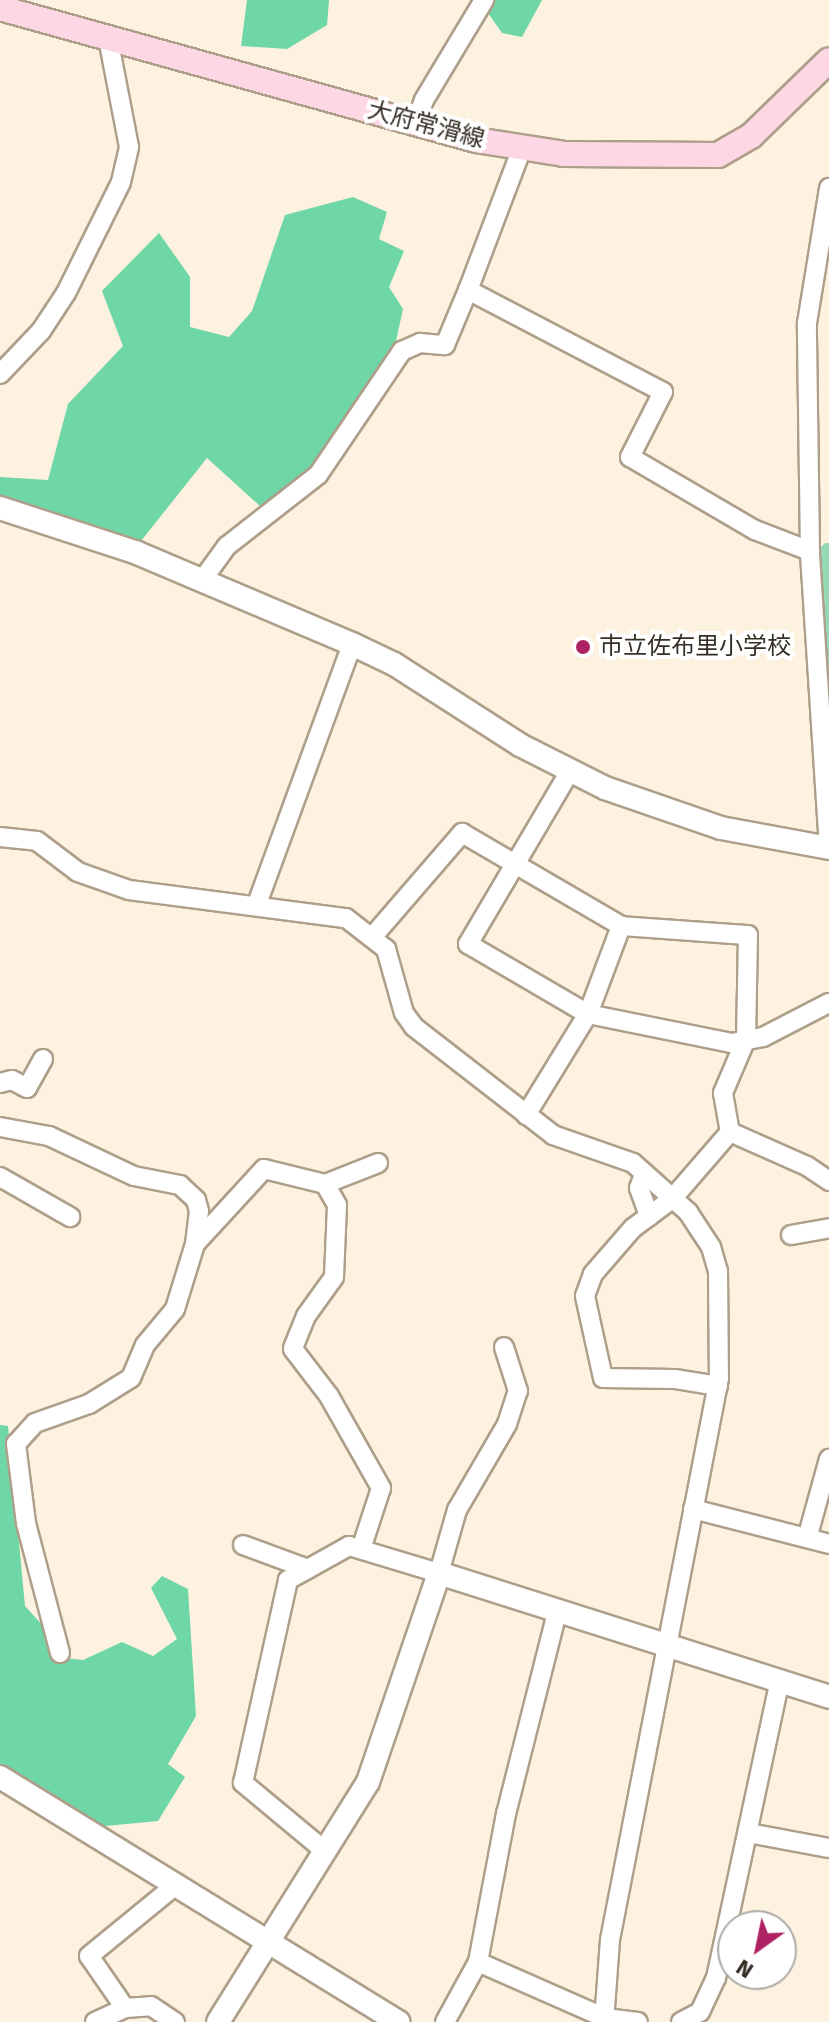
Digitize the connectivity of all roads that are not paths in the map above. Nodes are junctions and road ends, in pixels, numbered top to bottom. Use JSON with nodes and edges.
{"nodes":[{"id":1,"x":484,"y":0,"type":"edge"},
{"id":2,"x":0,"y":8,"type":"edge"},
{"id":3,"x":34,"y":10,"type":"edge"},
{"id":4,"x":108,"y":38,"type":"junction"},
{"id":5,"x":825,"y":72,"type":"edge"},
{"id":6,"x":416,"y":123,"type":"junction"},
{"id":7,"x":522,"y":148,"type":"junction"},
{"id":8,"x":829,"y":188,"type":"edge"},
{"id":9,"x":468,"y":290,"type":"junction"},
{"id":10,"x":0,"y":374,"type":"edge"},
{"id":11,"x":0,"y":508,"type":"edge"},
{"id":12,"x":817,"y":542,"type":"edge"},
{"id":13,"x":203,"y":579,"type":"junction"},
{"id":14,"x":352,"y":644,"type":"junction"},
{"id":15,"x":824,"y":694,"type":"edge"},
{"id":16,"x":570,"y":771,"type":"junction"},
{"id":17,"x":0,"y":837,"type":"edge"},
{"id":18,"x":829,"y":848,"type":"edge"},
{"id":19,"x":515,"y":864,"type":"junction"},
{"id":20,"x":257,"y":904,"type":"junction"},
{"id":21,"x":621,"y":926,"type":"junction"},
{"id":22,"x":374,"y":935,"type":"junction"},
{"id":23,"x":829,"y":1003,"type":"edge"},
{"id":24,"x":588,"y":1014,"type":"junction"},
{"id":25,"x":745,"y":1042,"type":"junction"},
{"id":26,"x":43,"y":1059,"type":"dead end"},
{"id":27,"x":0,"y":1083,"type":"edge"},
{"id":28,"x":526,"y":1115,"type":"junction"},
{"id":29,"x":0,"y":1127,"type":"edge"},
{"id":30,"x":730,"y":1132,"type":"junction"},
{"id":31,"x":378,"y":1163,"type":"dead end"},
{"id":32,"x":644,"y":1175,"type":"junction"},
{"id":33,"x":0,"y":1177,"type":"edge"},
{"id":34,"x":829,"y":1180,"type":"edge"},
{"id":35,"x":325,"y":1184,"type":"junction"},
{"id":36,"x":672,"y":1199,"type":"junction"},
{"id":37,"x":649,"y":1216,"type":"junction"},
{"id":38,"x":70,"y":1217,"type":"dead end"},
{"id":39,"x":829,"y":1228,"type":"edge"},
{"id":40,"x":791,"y":1235,"type":"dead end"},
{"id":41,"x":195,"y":1244,"type":"junction"},
{"id":42,"x":504,"y":1347,"type":"dead end"},
{"id":43,"x":718,"y":1386,"type":"junction"},
{"id":44,"x":829,"y":1459,"type":"edge"},
{"id":45,"x":693,"y":1509,"type":"junction"},
{"id":46,"x":808,"y":1535,"type":"junction"},
{"id":47,"x":829,"y":1544,"type":"edge"},
{"id":48,"x":243,"y":1545,"type":"dead end"},
{"id":49,"x":362,"y":1546,"type":"junction"},
{"id":50,"x":308,"y":1569,"type":"junction"},
{"id":51,"x":439,"y":1573,"type":"junction"},
{"id":52,"x":557,"y":1613,"type":"junction"},
{"id":53,"x":663,"y":1647,"type":"junction"},
{"id":54,"x":60,"y":1653,"type":"dead end"},
{"id":55,"x":779,"y":1685,"type":"junction"},
{"id":56,"x":829,"y":1697,"type":"edge"},
{"id":57,"x":0,"y":1777,"type":"edge"},
{"id":58,"x":749,"y":1833,"type":"junction"},
{"id":59,"x":829,"y":1848,"type":"edge"},
{"id":60,"x":325,"y":1851,"type":"junction"},
{"id":61,"x":177,"y":1884,"type":"junction"},
{"id":62,"x":268,"y":1944,"type":"junction"},
{"id":63,"x":478,"y":1962,"type":"junction"},
{"id":64,"x":125,"y":2008,"type":"junction"},
{"id":65,"x":605,"y":2020,"type":"edge"},
{"id":66,"x":95,"y":2022,"type":"edge"},
{"id":67,"x":175,"y":2022,"type":"edge"},
{"id":68,"x":218,"y":2022,"type":"edge"},
{"id":69,"x":399,"y":2022,"type":"edge"},
{"id":70,"x":445,"y":2022,"type":"edge"},
{"id":71,"x":638,"y":2022,"type":"edge"},
{"id":72,"x":681,"y":2022,"type":"edge"}],
"edges":[{"from":1,"to":6,"type":"street"},
{"from":2,"to":3,"type":"main road","name":"大府常滑線"},
{"from":3,"to":4,"type":"main road","name":"大府常滑線"},
{"from":4,"to":6,"type":"main road","name":"大府常滑線"},
{"from":4,"to":10,"type":"street"},
{"from":5,"to":7,"type":"main road","name":"大府常滑線"},
{"from":6,"to":7,"type":"main road","name":"大府常滑線"},
{"from":7,"to":9,"type":"street"},
{"from":8,"to":12,"type":"street"},
{"from":9,"to":12,"type":"street"},
{"from":9,"to":13,"type":"street"},
{"from":11,"to":13,"type":"street"},
{"from":12,"to":15,"type":"street"},
{"from":13,"to":14,"type":"street"},
{"from":14,"to":16,"type":"street"},
{"from":14,"to":20,"type":"street"},
{"from":15,"to":18,"type":"street"},
{"from":16,"to":18,"type":"street"},
{"from":16,"to":19,"type":"street"},
{"from":17,"to":20,"type":"street"},
{"from":19,"to":21,"type":"street"},
{"from":19,"to":22,"type":"street"},
{"from":19,"to":24,"type":"street"},
{"from":20,"to":22,"type":"street"},
{"from":21,"to":24,"type":"street"},
{"from":21,"to":25,"type":"street"},
{"from":22,"to":28,"type":"street"},
{"from":23,"to":25,"type":"street"},
{"from":24,"to":25,"type":"street"},
{"from":24,"to":28,"type":"street"},
{"from":25,"to":30,"type":"street"},
{"from":26,"to":27,"type":"street"},
{"from":28,"to":32,"type":"street"},
{"from":29,"to":41,"type":"street"},
{"from":30,"to":34,"type":"street"},
{"from":30,"to":36,"type":"street"},
{"from":31,"to":35,"type":"street"},
{"from":32,"to":36,"type":"street"},
{"from":32,"to":37,"type":"street"},
{"from":33,"to":38,"type":"street"},
{"from":35,"to":41,"type":"street"},
{"from":35,"to":49,"type":"street"},
{"from":36,"to":37,"type":"street"},
{"from":36,"to":43,"type":"street"},
{"from":37,"to":43,"type":"street"},
{"from":39,"to":40,"type":"street"},
{"from":41,"to":54,"type":"street"},
{"from":42,"to":51,"type":"street"},
{"from":43,"to":45,"type":"street"},
{"from":44,"to":46,"type":"street"},
{"from":45,"to":46,"type":"street"},
{"from":45,"to":53,"type":"street"},
{"from":46,"to":47,"type":"street"},
{"from":48,"to":50,"type":"street"},
{"from":49,"to":50,"type":"street"},
{"from":49,"to":51,"type":"street"},
{"from":50,"to":60,"type":"street"},
{"from":51,"to":52,"type":"street"},
{"from":51,"to":60,"type":"street"},
{"from":52,"to":53,"type":"street"},
{"from":52,"to":63,"type":"street"},
{"from":53,"to":55,"type":"street"},
{"from":53,"to":65,"type":"street"},
{"from":55,"to":56,"type":"street"},
{"from":55,"to":58,"type":"street"},
{"from":57,"to":61,"type":"street"},
{"from":58,"to":59,"type":"street"},
{"from":58,"to":72,"type":"street"},
{"from":60,"to":62,"type":"street"},
{"from":61,"to":62,"type":"street"},
{"from":61,"to":64,"type":"street"},
{"from":62,"to":68,"type":"street"},
{"from":62,"to":69,"type":"street"},
{"from":63,"to":65,"type":"street"},
{"from":63,"to":70,"type":"street"},
{"from":64,"to":66,"type":"street"},
{"from":64,"to":67,"type":"street"},
{"from":65,"to":71,"type":"street"}]}
